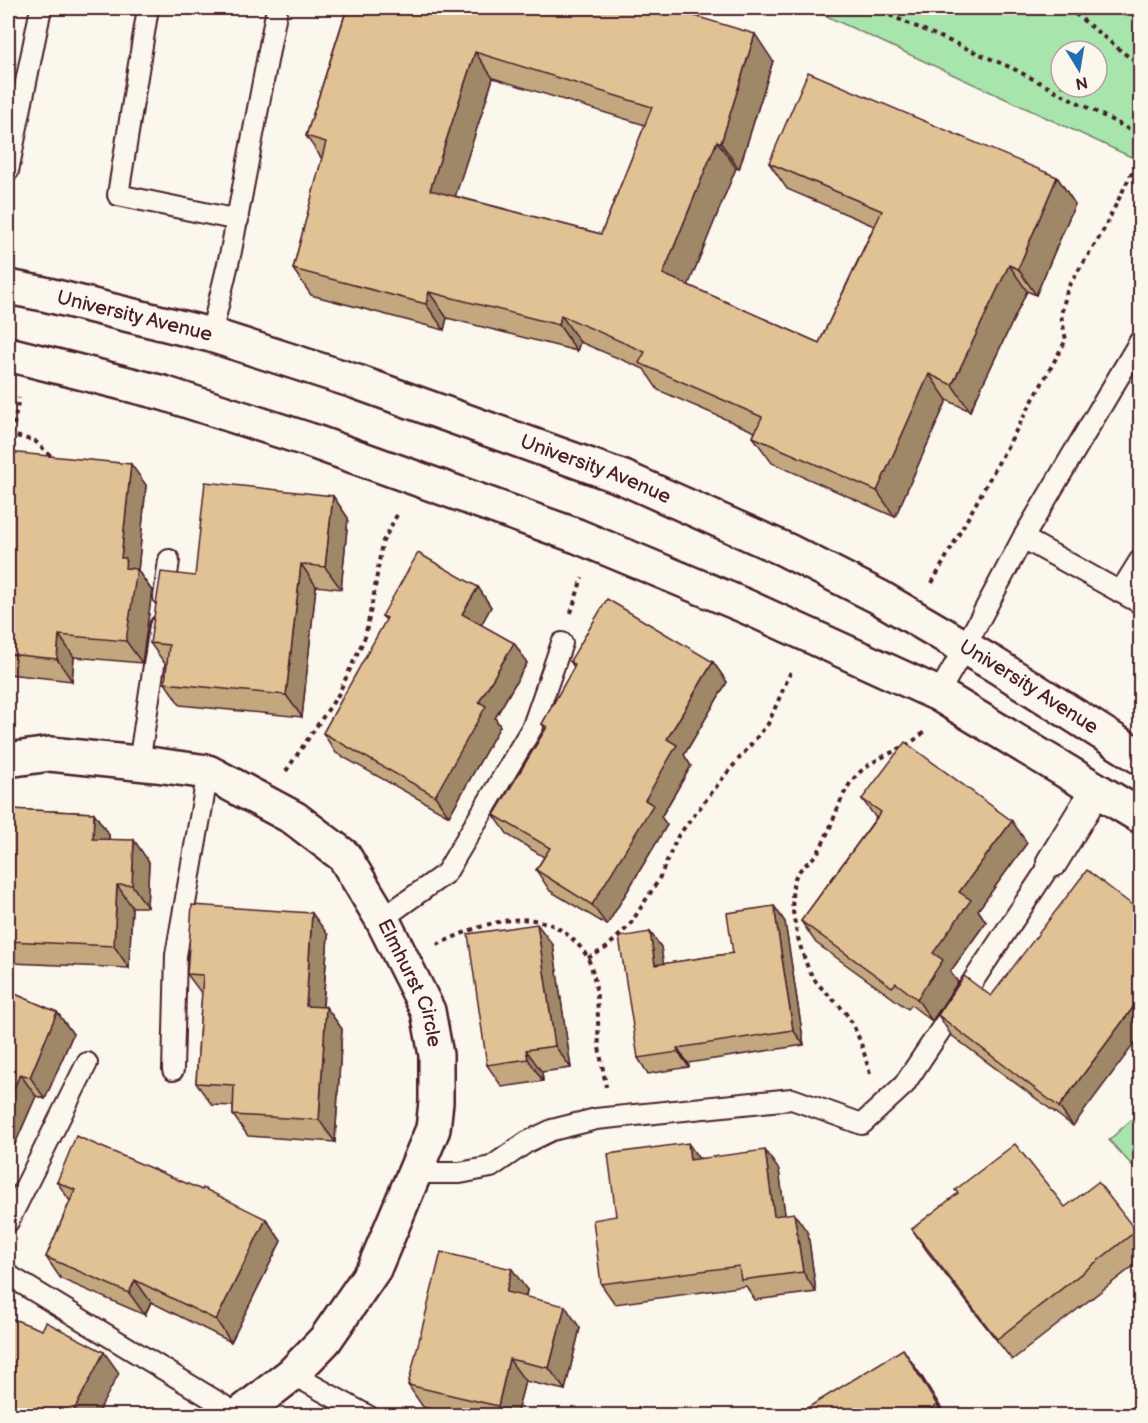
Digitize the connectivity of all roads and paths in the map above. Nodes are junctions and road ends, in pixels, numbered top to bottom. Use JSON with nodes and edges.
{"nodes":[{"id":1,"x":41,"y":8,"type":"edge"},
{"id":2,"x":148,"y":8,"type":"edge"},
{"id":3,"x":277,"y":8,"type":"edge"},
{"id":4,"x":873,"y":8,"type":"edge"},
{"id":5,"x":1068,"y":8,"type":"edge"},
{"id":6,"x":1140,"y":66,"type":"edge"},
{"id":7,"x":1140,"y":135,"type":"edge"},
{"id":8,"x":1140,"y":156,"type":"edge"},
{"id":9,"x":8,"y":171,"type":"edge"},
{"id":10,"x":238,"y":220,"type":"junction"},
{"id":11,"x":8,"y":287,"type":"edge"},
{"id":12,"x":211,"y":335,"type":"junction"},
{"id":13,"x":1140,"y":341,"type":"edge"},
{"id":14,"x":8,"y":354,"type":"edge"},
{"id":15,"x":19,"y":398,"type":"dead end"},
{"id":16,"x":10,"y":434,"type":"edge"},
{"id":17,"x":57,"y":468,"type":"edge"},
{"id":18,"x":401,"y":507,"type":"dead end"},
{"id":19,"x":1023,"y":538,"type":"junction"},
{"id":20,"x":169,"y":560,"type":"dead end"},
{"id":21,"x":1140,"y":560,"type":"edge"},
{"id":22,"x":585,"y":569,"type":"dead end"},
{"id":23,"x":932,"y":583,"type":"dead end"},
{"id":24,"x":1120,"y":592,"type":"junction"},
{"id":25,"x":1140,"y":603,"type":"edge"},
{"id":26,"x":562,"y":643,"type":"joint"},
{"id":27,"x":965,"y":647,"type":"junction"},
{"id":28,"x":795,"y":664,"type":"dead end"},
{"id":29,"x":938,"y":694,"type":"junction"},
{"id":30,"x":927,"y":728,"type":"dead end"},
{"id":31,"x":1140,"y":757,"type":"edge"},
{"id":32,"x":8,"y":760,"type":"edge"},
{"id":33,"x":139,"y":763,"type":"junction"},
{"id":34,"x":208,"y":772,"type":"junction"},
{"id":35,"x":1096,"y":790,"type":"junction"},
{"id":36,"x":265,"y":802,"type":"junction"},
{"id":37,"x":1140,"y":816,"type":"edge"},
{"id":38,"x":1052,"y":862,"type":"joint"},
{"id":39,"x":382,"y":918,"type":"junction"},
{"id":40,"x":588,"y":958,"type":"junction"},
{"id":41,"x":404,"y":962,"type":"junction"},
{"id":42,"x":87,"y":1063,"type":"dead end"},
{"id":43,"x":173,"y":1070,"type":"dead end"},
{"id":44,"x":877,"y":1110,"type":"junction"},
{"id":45,"x":611,"y":1118,"type":"junction"},
{"id":46,"x":415,"y":1173,"type":"junction"},
{"id":47,"x":8,"y":1222,"type":"edge"},
{"id":48,"x":8,"y":1275,"type":"edge"},
{"id":49,"x":292,"y":1374,"type":"junction"},
{"id":50,"x":238,"y":1415,"type":"edge"},
{"id":51,"x":368,"y":1416,"type":"edge"}],
"edges":[{"from":1,"to":9,"type":"lane"},
{"from":2,"to":10,"type":"lane"},
{"from":3,"to":10,"type":"lane"},
{"from":4,"to":7,"type":"path"},
{"from":5,"to":6,"type":"path"},
{"from":8,"to":23,"type":"path"},
{"from":10,"to":12,"type":"lane"},
{"from":11,"to":12,"type":"street","name":"University Avenue"},
{"from":12,"to":27,"type":"street","name":"University Avenue"},
{"from":13,"to":19,"type":"lane"},
{"from":14,"to":29,"type":"street"},
{"from":15,"to":16,"type":"path"},
{"from":16,"to":17,"type":"path"},
{"from":18,"to":36,"type":"path"},
{"from":19,"to":24,"type":"lane"},
{"from":19,"to":27,"type":"lane"},
{"from":20,"to":33,"type":"lane"},
{"from":21,"to":24,"type":"lane"},
{"from":22,"to":26,"type":"path"},
{"from":24,"to":25,"type":"lane"},
{"from":26,"to":39,"type":"lane"},
{"from":27,"to":29,"type":"lane"},
{"from":27,"to":31,"type":"street","name":"University Avenue"},
{"from":28,"to":40,"type":"path"},
{"from":29,"to":35,"type":"street"},
{"from":30,"to":44,"type":"path"},
{"from":32,"to":33,"type":"street","name":"Elmhurst Circle"},
{"from":33,"to":34,"type":"street","name":"Elmhurst Circle"},
{"from":34,"to":36,"type":"street","name":"Elmhurst Circle"},
{"from":34,"to":43,"type":"lane"},
{"from":35,"to":37,"type":"street"},
{"from":35,"to":38,"type":"street"},
{"from":36,"to":39,"type":"street","name":"Elmhurst Circle"},
{"from":38,"to":44,"type":"lane"},
{"from":39,"to":41,"type":"street","name":"Elmhurst Circle"},
{"from":40,"to":41,"type":"path"},
{"from":40,"to":45,"type":"path"},
{"from":41,"to":46,"type":"street","name":"Elmhurst Circle"},
{"from":42,"to":47,"type":"lane"},
{"from":44,"to":45,"type":"lane"},
{"from":45,"to":46,"type":"lane"},
{"from":46,"to":49,"type":"street","name":"Elmhurst Circle"},
{"from":48,"to":50,"type":"lane"},
{"from":49,"to":50,"type":"street","name":"Elmhurst Circle"},
{"from":49,"to":51,"type":"lane"}]}
